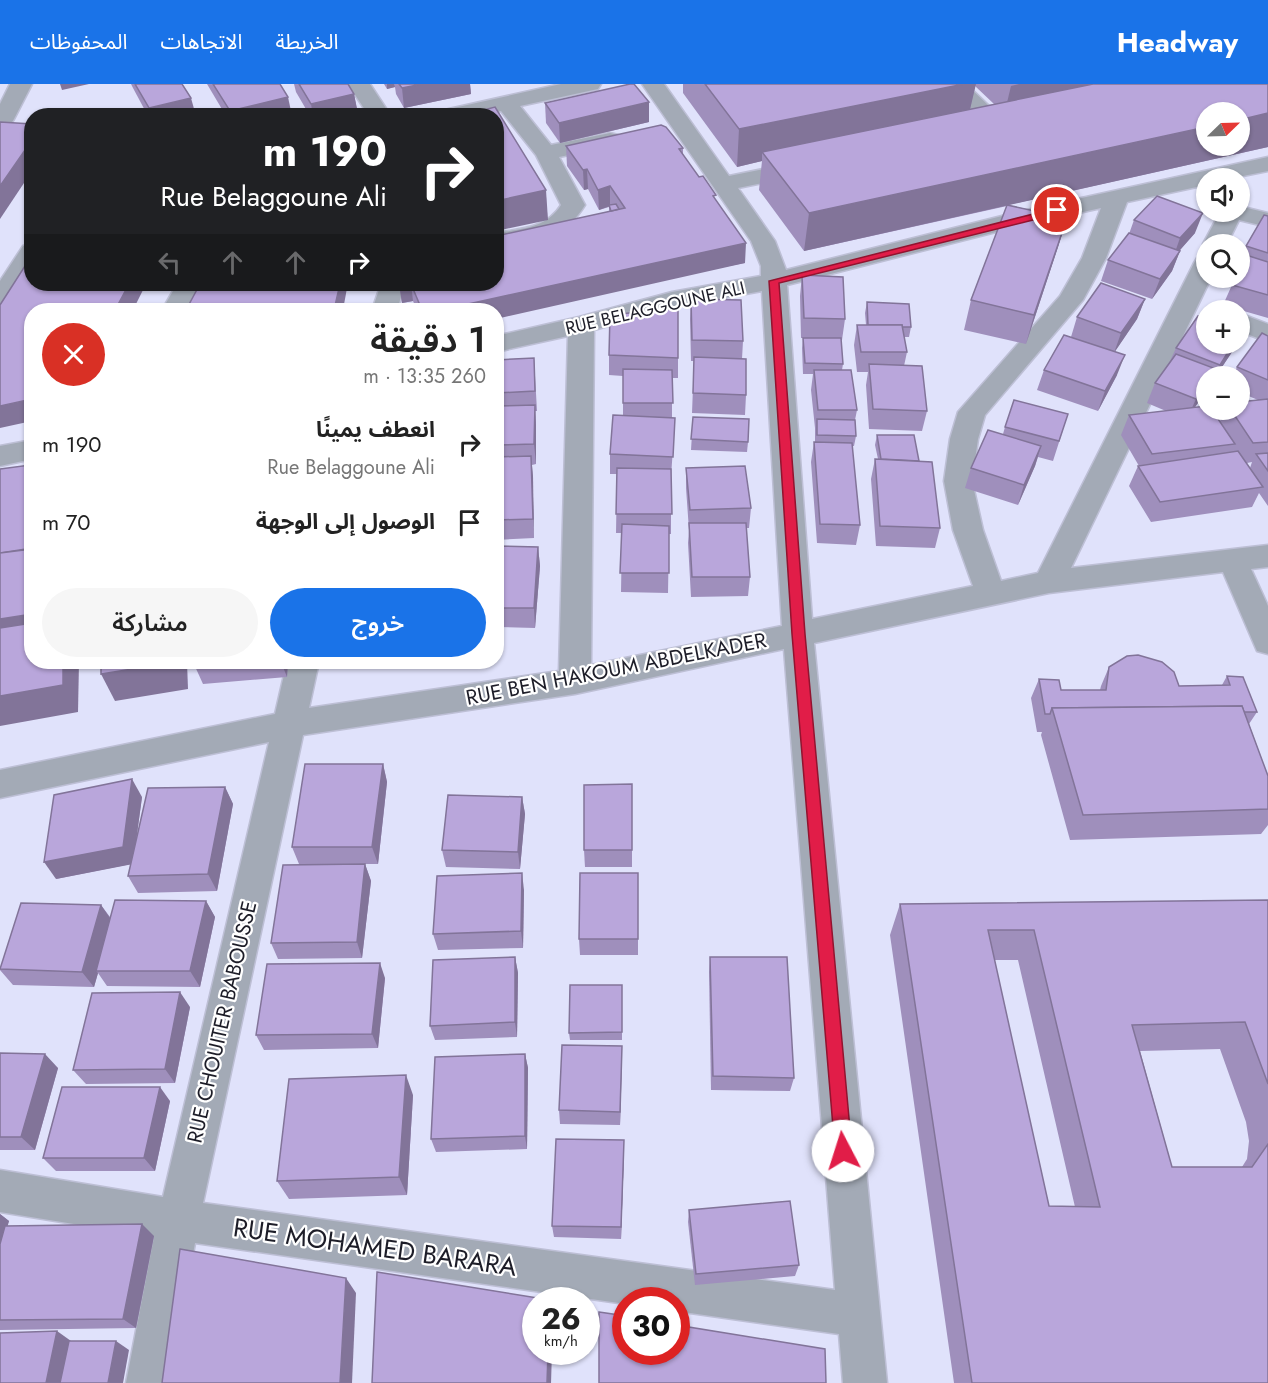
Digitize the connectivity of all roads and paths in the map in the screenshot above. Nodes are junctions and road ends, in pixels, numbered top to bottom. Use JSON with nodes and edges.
{"nodes":[{"id":1,"x":21,"y":84,"type":"edge"},
{"id":2,"x":359,"y":84,"type":"edge"},
{"id":3,"x":590,"y":84,"type":"edge"},
{"id":4,"x":653,"y":84,"type":"edge"},
{"id":5,"x":954,"y":84,"type":"edge"},
{"id":6,"x":506,"y":103,"type":"junction"},
{"id":7,"x":375,"y":108,"type":"edge"},
{"id":8,"x":484,"y":108,"type":"edge"},
{"id":9,"x":8,"y":119,"type":"edge"},
{"id":10,"x":1022,"y":121,"type":"edge"},
{"id":11,"x":682,"y":124,"type":"junction"},
{"id":12,"x":999,"y":126,"type":"junction"},
{"id":13,"x":659,"y":129,"type":"edge"},
{"id":14,"x":976,"y":131,"type":"edge"},
{"id":15,"x":637,"y":134,"type":"edge"},
{"id":16,"x":546,"y":153,"type":"junction"},
{"id":17,"x":828,"y":163,"type":"edge"},
{"id":18,"x":1261,"y":166,"type":"edge"},
{"id":19,"x":1250,"y":181,"type":"edge"},
{"id":20,"x":725,"y":184,"type":"junction"},
{"id":21,"x":1117,"y":197,"type":"junction"},
{"id":22,"x":1250,"y":216,"type":"edge"},
{"id":23,"x":1268,"y":220,"type":"edge"},
{"id":24,"x":504,"y":238,"type":"edge"},
{"id":25,"x":24,"y":263,"type":"edge"},
{"id":26,"x":774,"y":281,"type":"junction"},
{"id":27,"x":1196,"y":284,"type":"edge"},
{"id":28,"x":0,"y":300,"type":"edge"},
{"id":29,"x":1188,"y":300,"type":"junction"},
{"id":30,"x":1196,"y":303,"type":"edge"},
{"id":31,"x":581,"y":325,"type":"junction"},
{"id":32,"x":1250,"y":326,"type":"edge"},
{"id":33,"x":1268,"y":334,"type":"edge"},
{"id":34,"x":504,"y":342,"type":"edge"},
{"id":35,"x":24,"y":451,"type":"edge"},
{"id":36,"x":0,"y":456,"type":"edge"},
{"id":37,"x":1268,"y":556,"type":"edge"},
{"id":38,"x":1233,"y":561,"type":"junction"},
{"id":39,"x":1049,"y":582,"type":"junction"},
{"id":40,"x":991,"y":594,"type":"junction"},
{"id":41,"x":798,"y":634,"type":"junction"},
{"id":42,"x":1268,"y":642,"type":"edge"},
{"id":43,"x":302,"y":669,"type":"edge"},
{"id":44,"x":575,"y":681,"type":"junction"},
{"id":45,"x":290,"y":724,"type":"junction"},
{"id":46,"x":0,"y":784,"type":"edge"},
{"id":47,"x":0,"y":1191,"type":"edge"},
{"id":48,"x":178,"y":1220,"type":"junction"},
{"id":49,"x":858,"y":1315,"type":"junction"},
{"id":50,"x":148,"y":1383,"type":"edge"},
{"id":51,"x":865,"y":1383,"type":"edge"}],
"edges":[{"from":1,"to":9,"type":"street"},
{"from":2,"to":7,"type":"street"},
{"from":3,"to":6,"type":"street"},
{"from":4,"to":11,"type":"street"},
{"from":5,"to":12,"type":"street"},
{"from":6,"to":8,"type":"street"},
{"from":6,"to":16,"type":"street"},
{"from":10,"to":12,"type":"street"},
{"from":11,"to":13,"type":"street"},
{"from":11,"to":20,"type":"street"},
{"from":12,"to":14,"type":"street"},
{"from":15,"to":16,"type":"street"},
{"from":16,"to":24,"type":"street"},
{"from":17,"to":20,"type":"street"},
{"from":18,"to":19,"type":"street"},
{"from":18,"to":21,"type":"street","name":"RUE BELAGGOUNE ALI"},
{"from":20,"to":26,"type":"street"},
{"from":21,"to":26,"type":"street","name":"RUE BELAGGOUNE ALI"},
{"from":21,"to":40,"type":"street"},
{"from":22,"to":23,"type":"street"},
{"from":25,"to":28,"type":"street"},
{"from":26,"to":31,"type":"street","name":"RUE BELAGGOUNE ALI"},
{"from":26,"to":41,"type":"street"},
{"from":27,"to":29,"type":"street"},
{"from":29,"to":30,"type":"street"},
{"from":29,"to":39,"type":"street"},
{"from":31,"to":34,"type":"street","name":"RUE BELAGGOUNE ALI"},
{"from":31,"to":44,"type":"street"},
{"from":32,"to":33,"type":"street"},
{"from":35,"to":36,"type":"street"},
{"from":37,"to":38,"type":"street","name":"RUE BEN HAKOUM ABDELKADER"},
{"from":38,"to":39,"type":"street","name":"RUE BEN HAKOUM ABDELKADER"},
{"from":38,"to":42,"type":"street"},
{"from":39,"to":40,"type":"street","name":"RUE BEN HAKOUM ABDELKADER"},
{"from":40,"to":41,"type":"street","name":"RUE BEN HAKOUM ABDELKADER"},
{"from":41,"to":44,"type":"street","name":"RUE BEN HAKOUM ABDELKADER"},
{"from":41,"to":49,"type":"street"},
{"from":43,"to":45,"type":"street","name":"RUE CHOUITER BABOUSSE"},
{"from":44,"to":45,"type":"street","name":"RUE BEN HAKOUM ABDELKADER"},
{"from":45,"to":46,"type":"street","name":"RUE BEN HAKOUM ABDELKADER"},
{"from":45,"to":48,"type":"street","name":"RUE CHOUITER BABOUSSE"},
{"from":47,"to":48,"type":"street","name":"RUE MOHAMED BARARA"},
{"from":48,"to":49,"type":"street","name":"RUE MOHAMED BARARA"},
{"from":48,"to":50,"type":"street","name":"RUE CHOUITER BABOUSSE"},
{"from":49,"to":51,"type":"street"}]}
